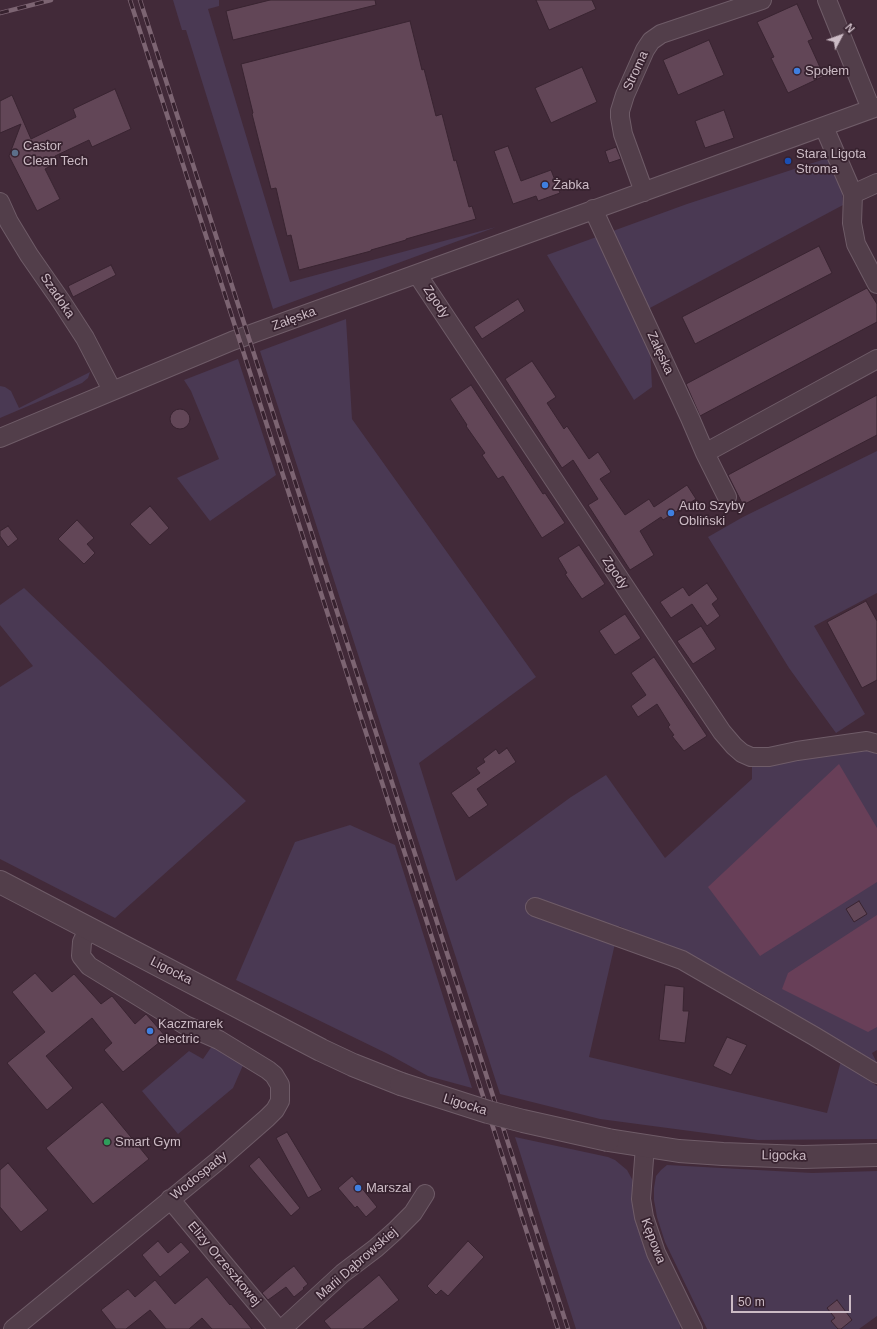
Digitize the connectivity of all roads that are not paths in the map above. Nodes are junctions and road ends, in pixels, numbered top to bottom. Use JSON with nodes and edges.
{"nodes":[{"id":1,"x":762,"y":0,"type":"edge"},
{"id":2,"x":827,"y":0,"type":"edge"},
{"id":3,"x":874,"y":108,"type":"edge"},
{"id":4,"x":824,"y":127,"type":"junction"},
{"id":5,"x":877,"y":183,"type":"edge"},
{"id":6,"x":644,"y":192,"type":"junction"},
{"id":7,"x":854,"y":194,"type":"junction"},
{"id":8,"x":0,"y":202,"type":"edge"},
{"id":9,"x":593,"y":209,"type":"junction"},
{"id":10,"x":417,"y":274,"type":"junction"},
{"id":11,"x":877,"y":284,"type":"edge"},
{"id":12,"x":877,"y":359,"type":"edge"},
{"id":13,"x":112,"y":390,"type":"junction"},
{"id":14,"x":0,"y":438,"type":"edge"},
{"id":15,"x":705,"y":453,"type":"junction"},
{"id":16,"x":727,"y":497,"type":"dead end"},
{"id":17,"x":877,"y":744,"type":"edge"},
{"id":18,"x":0,"y":882,"type":"edge"},
{"id":19,"x":535,"y":908,"type":"dead end"},
{"id":20,"x":89,"y":928,"type":"junction"},
{"id":21,"x":877,"y":1074,"type":"edge"},
{"id":22,"x":645,"y":1146,"type":"junction"},
{"id":23,"x":877,"y":1156,"type":"edge"},
{"id":24,"x":425,"y":1194,"type":"dead end"},
{"id":25,"x":170,"y":1199,"type":"junction"},
{"id":26,"x":13,"y":1329,"type":"edge"},
{"id":27,"x":278,"y":1329,"type":"edge"},
{"id":28,"x":282,"y":1329,"type":"edge"},
{"id":29,"x":693,"y":1329,"type":"edge"}],
"edges":[{"from":1,"to":6,"type":"street","name":"Stroma"},
{"from":2,"to":3,"type":"street"},
{"from":3,"to":4,"type":"street","name":"Załęska"},
{"from":4,"to":6,"type":"street","name":"Załęska"},
{"from":4,"to":7,"type":"street"},
{"from":5,"to":7,"type":"street"},
{"from":6,"to":9,"type":"street","name":"Załęska"},
{"from":7,"to":11,"type":"street"},
{"from":8,"to":13,"type":"street","name":"Szadoka"},
{"from":9,"to":10,"type":"street","name":"Załęska"},
{"from":9,"to":15,"type":"street","name":"Załęska"},
{"from":10,"to":13,"type":"street","name":"Załęska"},
{"from":10,"to":17,"type":"street","name":"Zgody"},
{"from":12,"to":15,"type":"street"},
{"from":13,"to":14,"type":"street","name":"Załęska"},
{"from":15,"to":16,"type":"street","name":"Załęska"},
{"from":18,"to":20,"type":"street","name":"Ligocka"},
{"from":19,"to":21,"type":"street"},
{"from":20,"to":22,"type":"street","name":"Ligocka","bridge":true},
{"from":20,"to":25,"type":"street","name":"Wodospady"},
{"from":22,"to":23,"type":"street","name":"Ligocka"},
{"from":22,"to":29,"type":"street","name":"Kępowa"},
{"from":24,"to":28,"type":"street","name":"Marii Dąbrowskiej"},
{"from":25,"to":26,"type":"street","name":"Wodospady"},
{"from":25,"to":27,"type":"street","name":"Elizy Orzeszkowej"}]}
